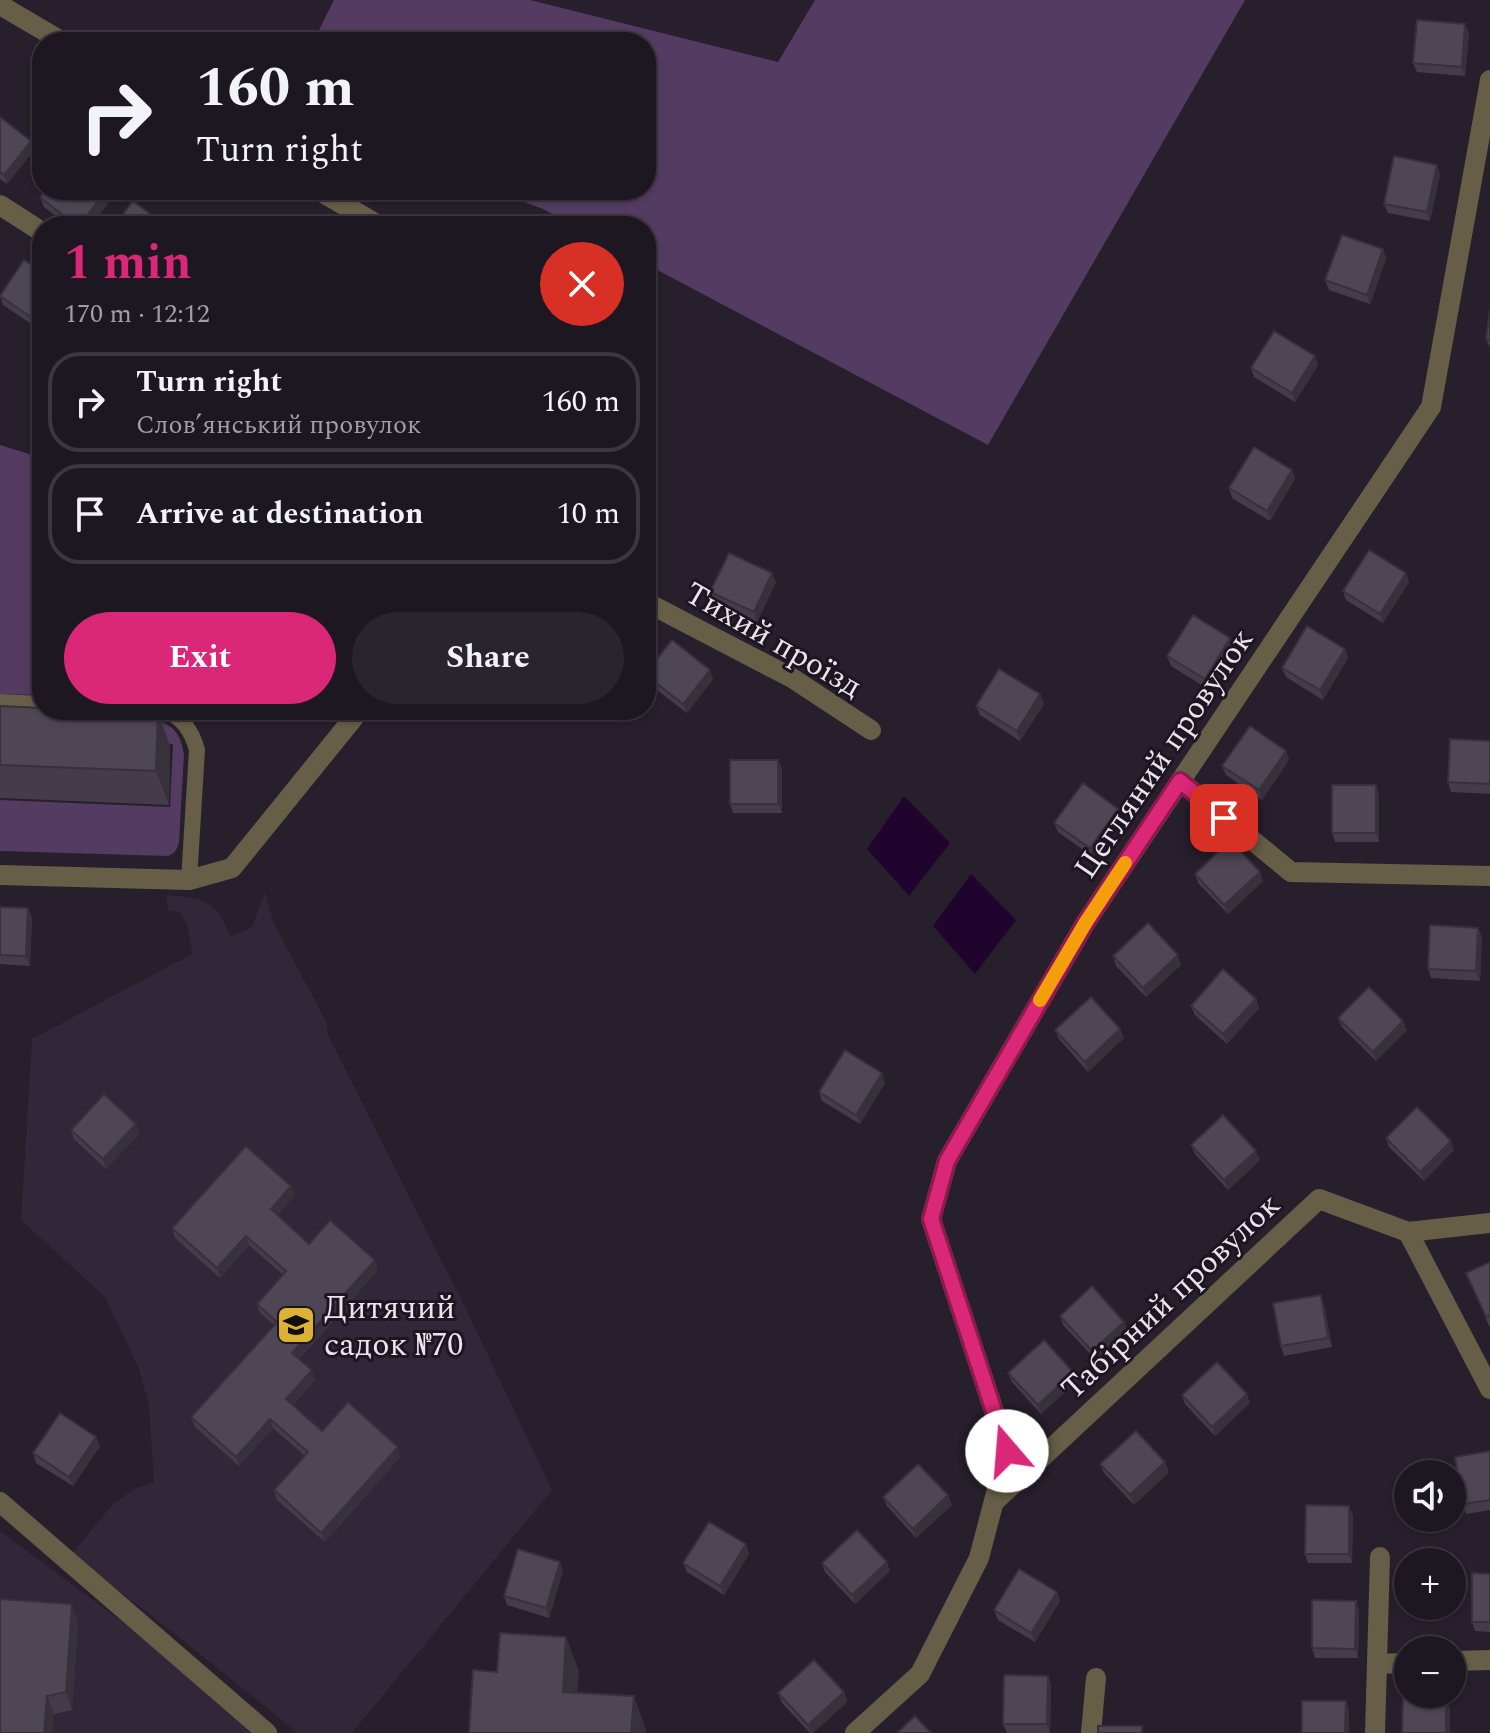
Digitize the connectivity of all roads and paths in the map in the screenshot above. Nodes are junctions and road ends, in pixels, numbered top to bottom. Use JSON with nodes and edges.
{"nodes":[{"id":1,"x":0,"y":5,"type":"edge"},
{"id":2,"x":46,"y":32,"type":"edge"},
{"id":3,"x":1490,"y":80,"type":"edge"},
{"id":4,"x":335,"y":200,"type":"edge"},
{"id":5,"x":0,"y":205,"type":"edge"},
{"id":6,"x":363,"y":216,"type":"edge"},
{"id":7,"x":32,"y":226,"type":"edge"},
{"id":8,"x":656,"y":607,"type":"edge"},
{"id":9,"x":0,"y":702,"type":"edge"},
{"id":10,"x":32,"y":704,"type":"edge"},
{"id":11,"x":181,"y":720,"type":"edge"},
{"id":12,"x":352,"y":720,"type":"edge"},
{"id":13,"x":871,"y":730,"type":"dead end"},
{"id":14,"x":1180,"y":781,"type":"junction"},
{"id":15,"x":0,"y":875,"type":"edge"},
{"id":16,"x":1490,"y":876,"type":"edge"},
{"id":17,"x":189,"y":880,"type":"junction"},
{"id":18,"x":1490,"y":1223,"type":"edge"},
{"id":19,"x":1408,"y":1232,"type":"junction"},
{"id":20,"x":1490,"y":1389,"type":"edge"},
{"id":21,"x":0,"y":1502,"type":"edge"},
{"id":22,"x":994,"y":1502,"type":"junction"},
{"id":23,"x":1380,"y":1557,"type":"dead end"},
{"id":24,"x":1490,"y":1660,"type":"edge"},
{"id":25,"x":1466,"y":1661,"type":"edge"},
{"id":26,"x":1394,"y":1663,"type":"edge"},
{"id":27,"x":1377,"y":1664,"type":"junction"},
{"id":28,"x":1096,"y":1678,"type":"dead end"},
{"id":29,"x":267,"y":1733,"type":"edge"},
{"id":30,"x":855,"y":1733,"type":"edge"},
{"id":31,"x":1091,"y":1733,"type":"edge"},
{"id":32,"x":1375,"y":1733,"type":"edge"}],
"edges":[{"from":1,"to":2,"type":"street"},
{"from":3,"to":14,"type":"street","name":"Цегляний провулок"},
{"from":4,"to":6,"type":"street"},
{"from":5,"to":7,"type":"street"},
{"from":8,"to":13,"type":"street","name":"Тихий проїзд"},
{"from":9,"to":10,"type":"lane"},
{"from":11,"to":17,"type":"lane"},
{"from":12,"to":17,"type":"street"},
{"from":14,"to":16,"type":"street"},
{"from":14,"to":22,"type":"street","name":"Цегляний провулок"},
{"from":15,"to":17,"type":"street"},
{"from":18,"to":19,"type":"street","name":"Табірний провулок"},
{"from":19,"to":20,"type":"street"},
{"from":19,"to":22,"type":"street","name":"Табірний провулок"},
{"from":21,"to":29,"type":"street"},
{"from":22,"to":30,"type":"street"},
{"from":23,"to":27,"type":"street"},
{"from":24,"to":25,"type":"street"},
{"from":26,"to":27,"type":"street"},
{"from":27,"to":32,"type":"street"},
{"from":28,"to":31,"type":"street"}]}
